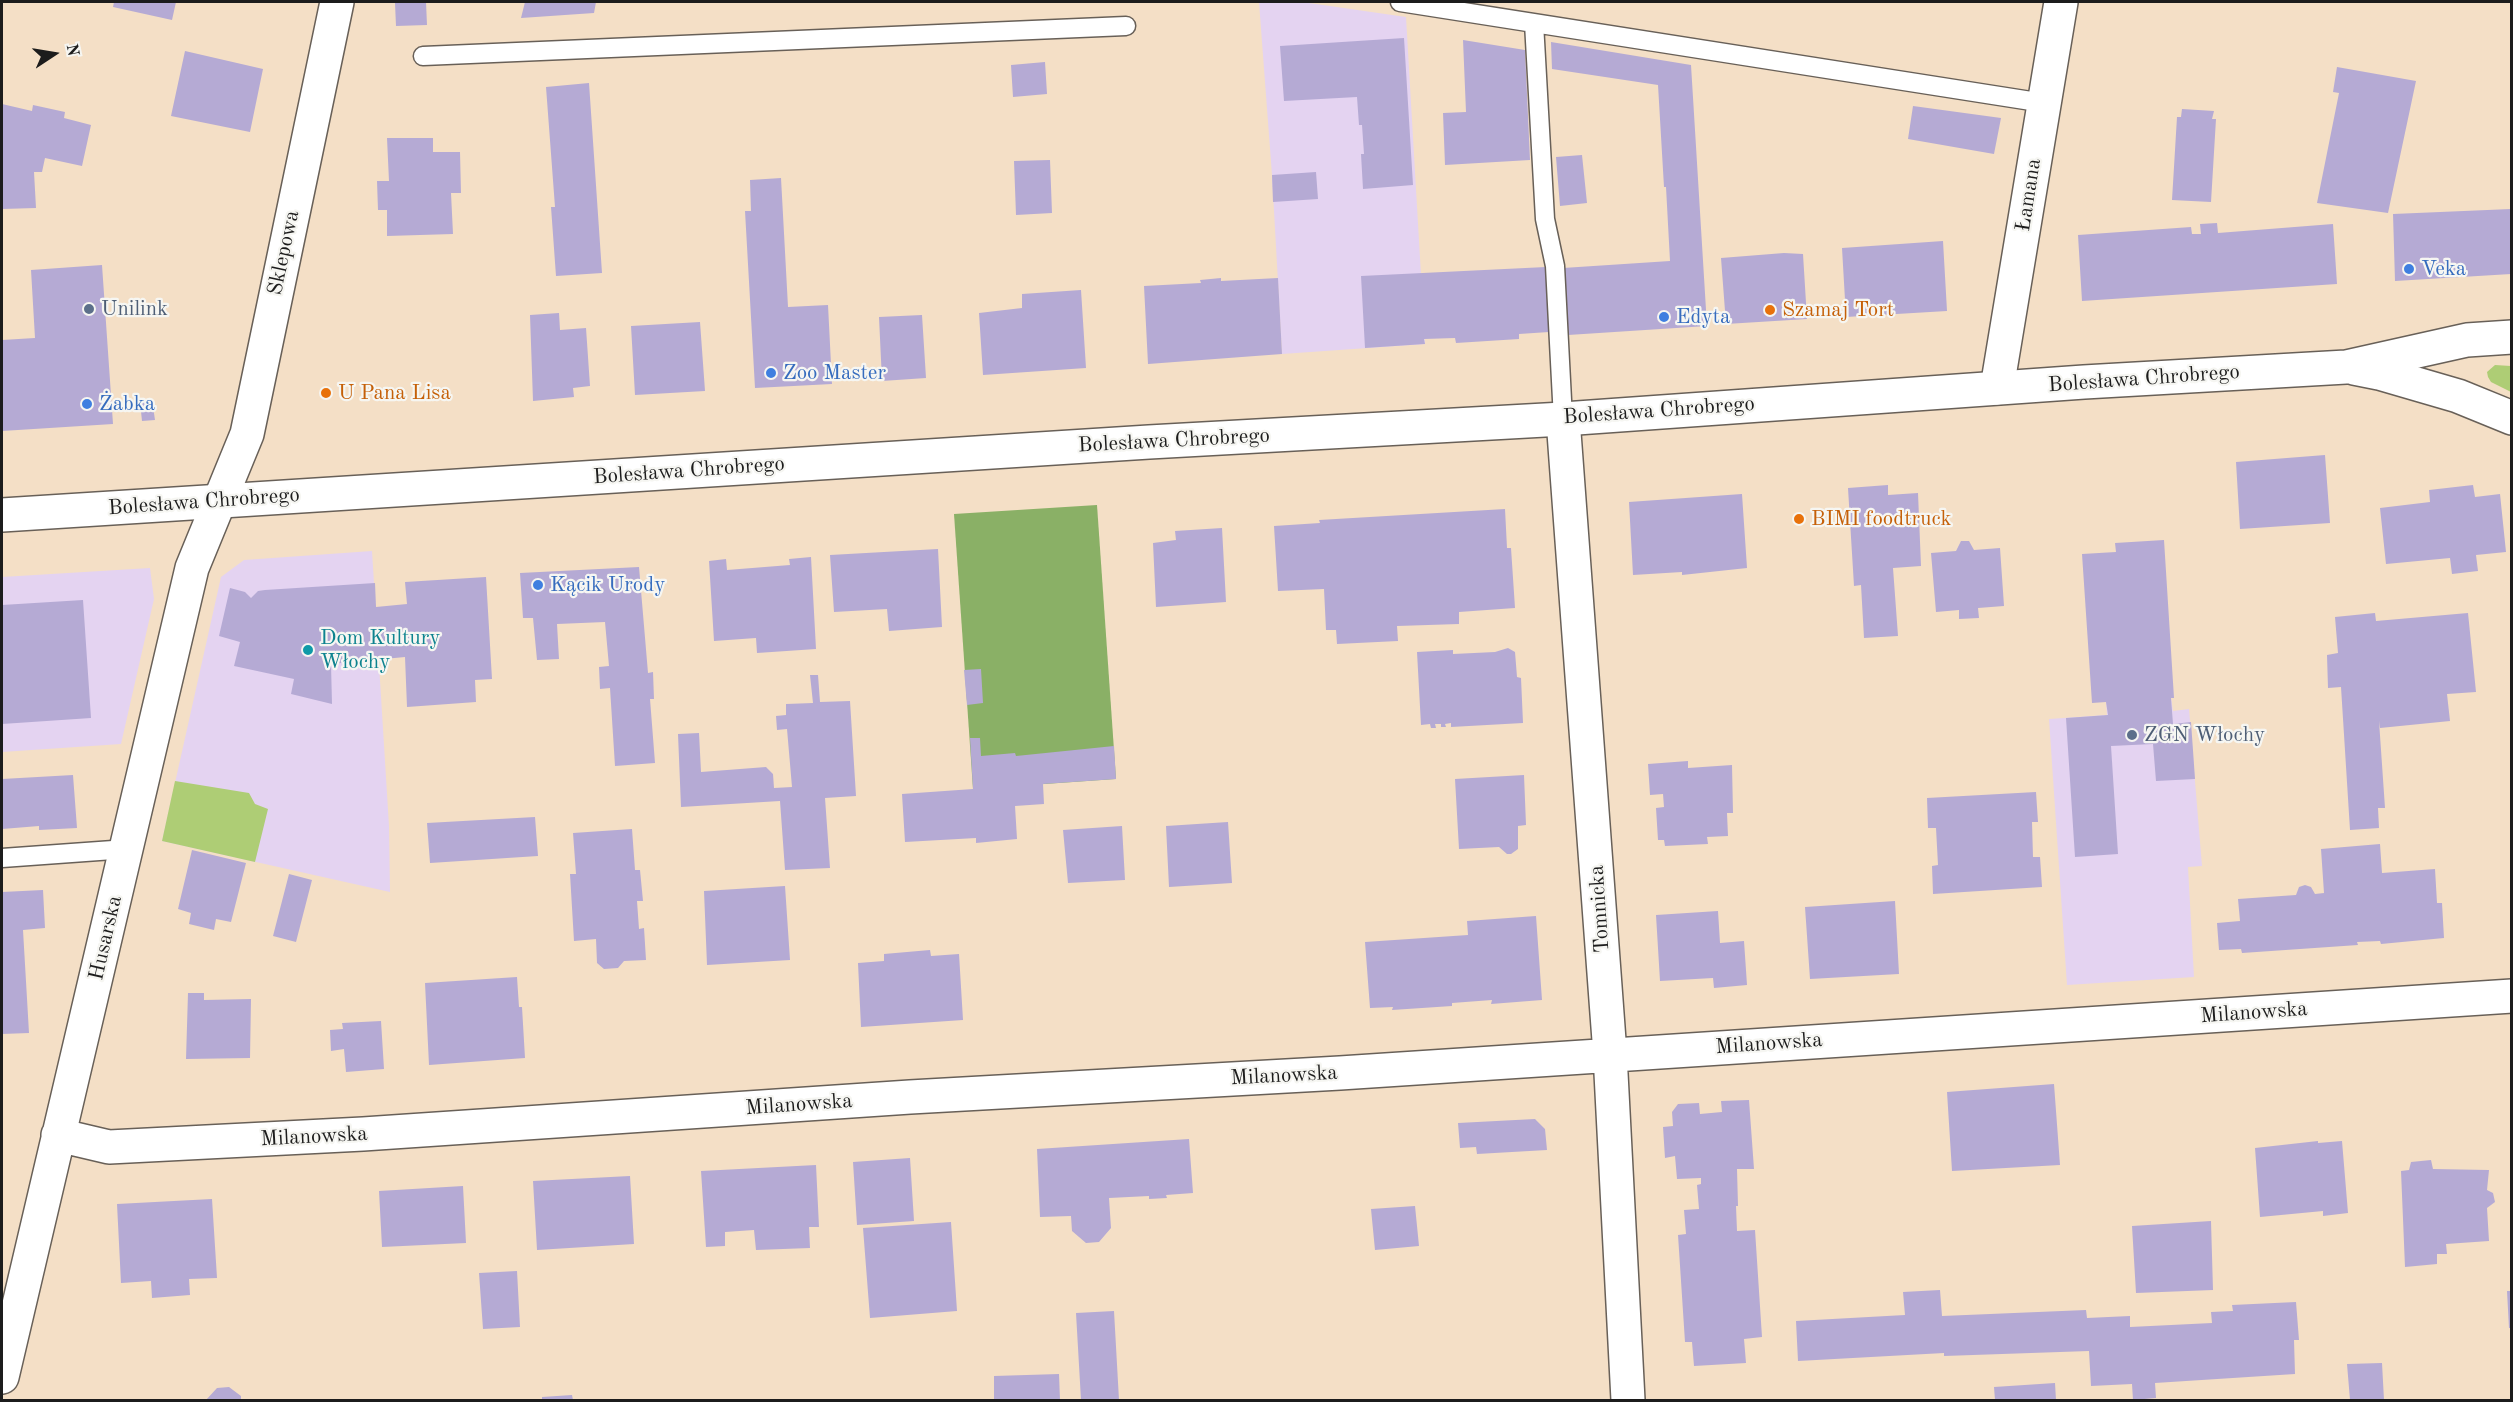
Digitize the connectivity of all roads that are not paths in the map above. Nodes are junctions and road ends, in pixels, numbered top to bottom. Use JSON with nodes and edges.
{"nodes":[{"id":1,"x":337,"y":2,"type":"edge"},
{"id":2,"x":1400,"y":2,"type":"edge"},
{"id":3,"x":2061,"y":2,"type":"edge"},
{"id":4,"x":1534,"y":23,"type":"junction"},
{"id":5,"x":1126,"y":26,"type":"dead end"},
{"id":6,"x":423,"y":56,"type":"dead end"},
{"id":7,"x":2044,"y":103,"type":"junction"},
{"id":8,"x":2511,"y":337,"type":"edge"},
{"id":9,"x":2346,"y":367,"type":"junction"},
{"id":10,"x":1997,"y":388,"type":"junction"},
{"id":11,"x":1563,"y":418,"type":"junction"},
{"id":12,"x":2511,"y":418,"type":"edge"},
{"id":13,"x":219,"y":501,"type":"junction"},
{"id":14,"x":2,"y":515,"type":"edge"},
{"id":15,"x":127,"y":849,"type":"junction"},
{"id":16,"x":2,"y":858,"type":"edge"},
{"id":17,"x":2511,"y":996,"type":"edge"},
{"id":18,"x":1610,"y":1054,"type":"junction"},
{"id":19,"x":58,"y":1135,"type":"junction"},
{"id":20,"x":2,"y":1377,"type":"edge"},
{"id":21,"x":1628,"y":1401,"type":"edge"}],
"edges":[{"from":1,"to":13,"type":"street","name":"Sklepowa"},
{"from":2,"to":4,"type":"lane"},
{"from":3,"to":7,"type":"street","name":"Łamana"},
{"from":4,"to":7,"type":"lane"},
{"from":4,"to":11,"type":"lane"},
{"from":5,"to":6,"type":"lane"},
{"from":7,"to":10,"type":"street","name":"Łamana"},
{"from":8,"to":9,"type":"street","name":"Bolesława Chrobrego"},
{"from":9,"to":10,"type":"street","name":"Bolesława Chrobrego"},
{"from":9,"to":12,"type":"street","name":"Bolesława Chrobrego"},
{"from":10,"to":11,"type":"street","name":"Bolesława Chrobrego"},
{"from":11,"to":13,"type":"street","name":"Bolesława Chrobrego"},
{"from":11,"to":18,"type":"street","name":"Tomnicka"},
{"from":13,"to":14,"type":"street","name":"Bolesława Chrobrego"},
{"from":13,"to":15,"type":"street","name":"Husarska"},
{"from":15,"to":16,"type":"lane"},
{"from":15,"to":19,"type":"street","name":"Husarska"},
{"from":17,"to":18,"type":"street","name":"Milanowska"},
{"from":18,"to":19,"type":"street","name":"Milanowska"},
{"from":18,"to":21,"type":"street","name":"Tomnicka"},
{"from":19,"to":20,"type":"street","name":"Husarska"}]}
